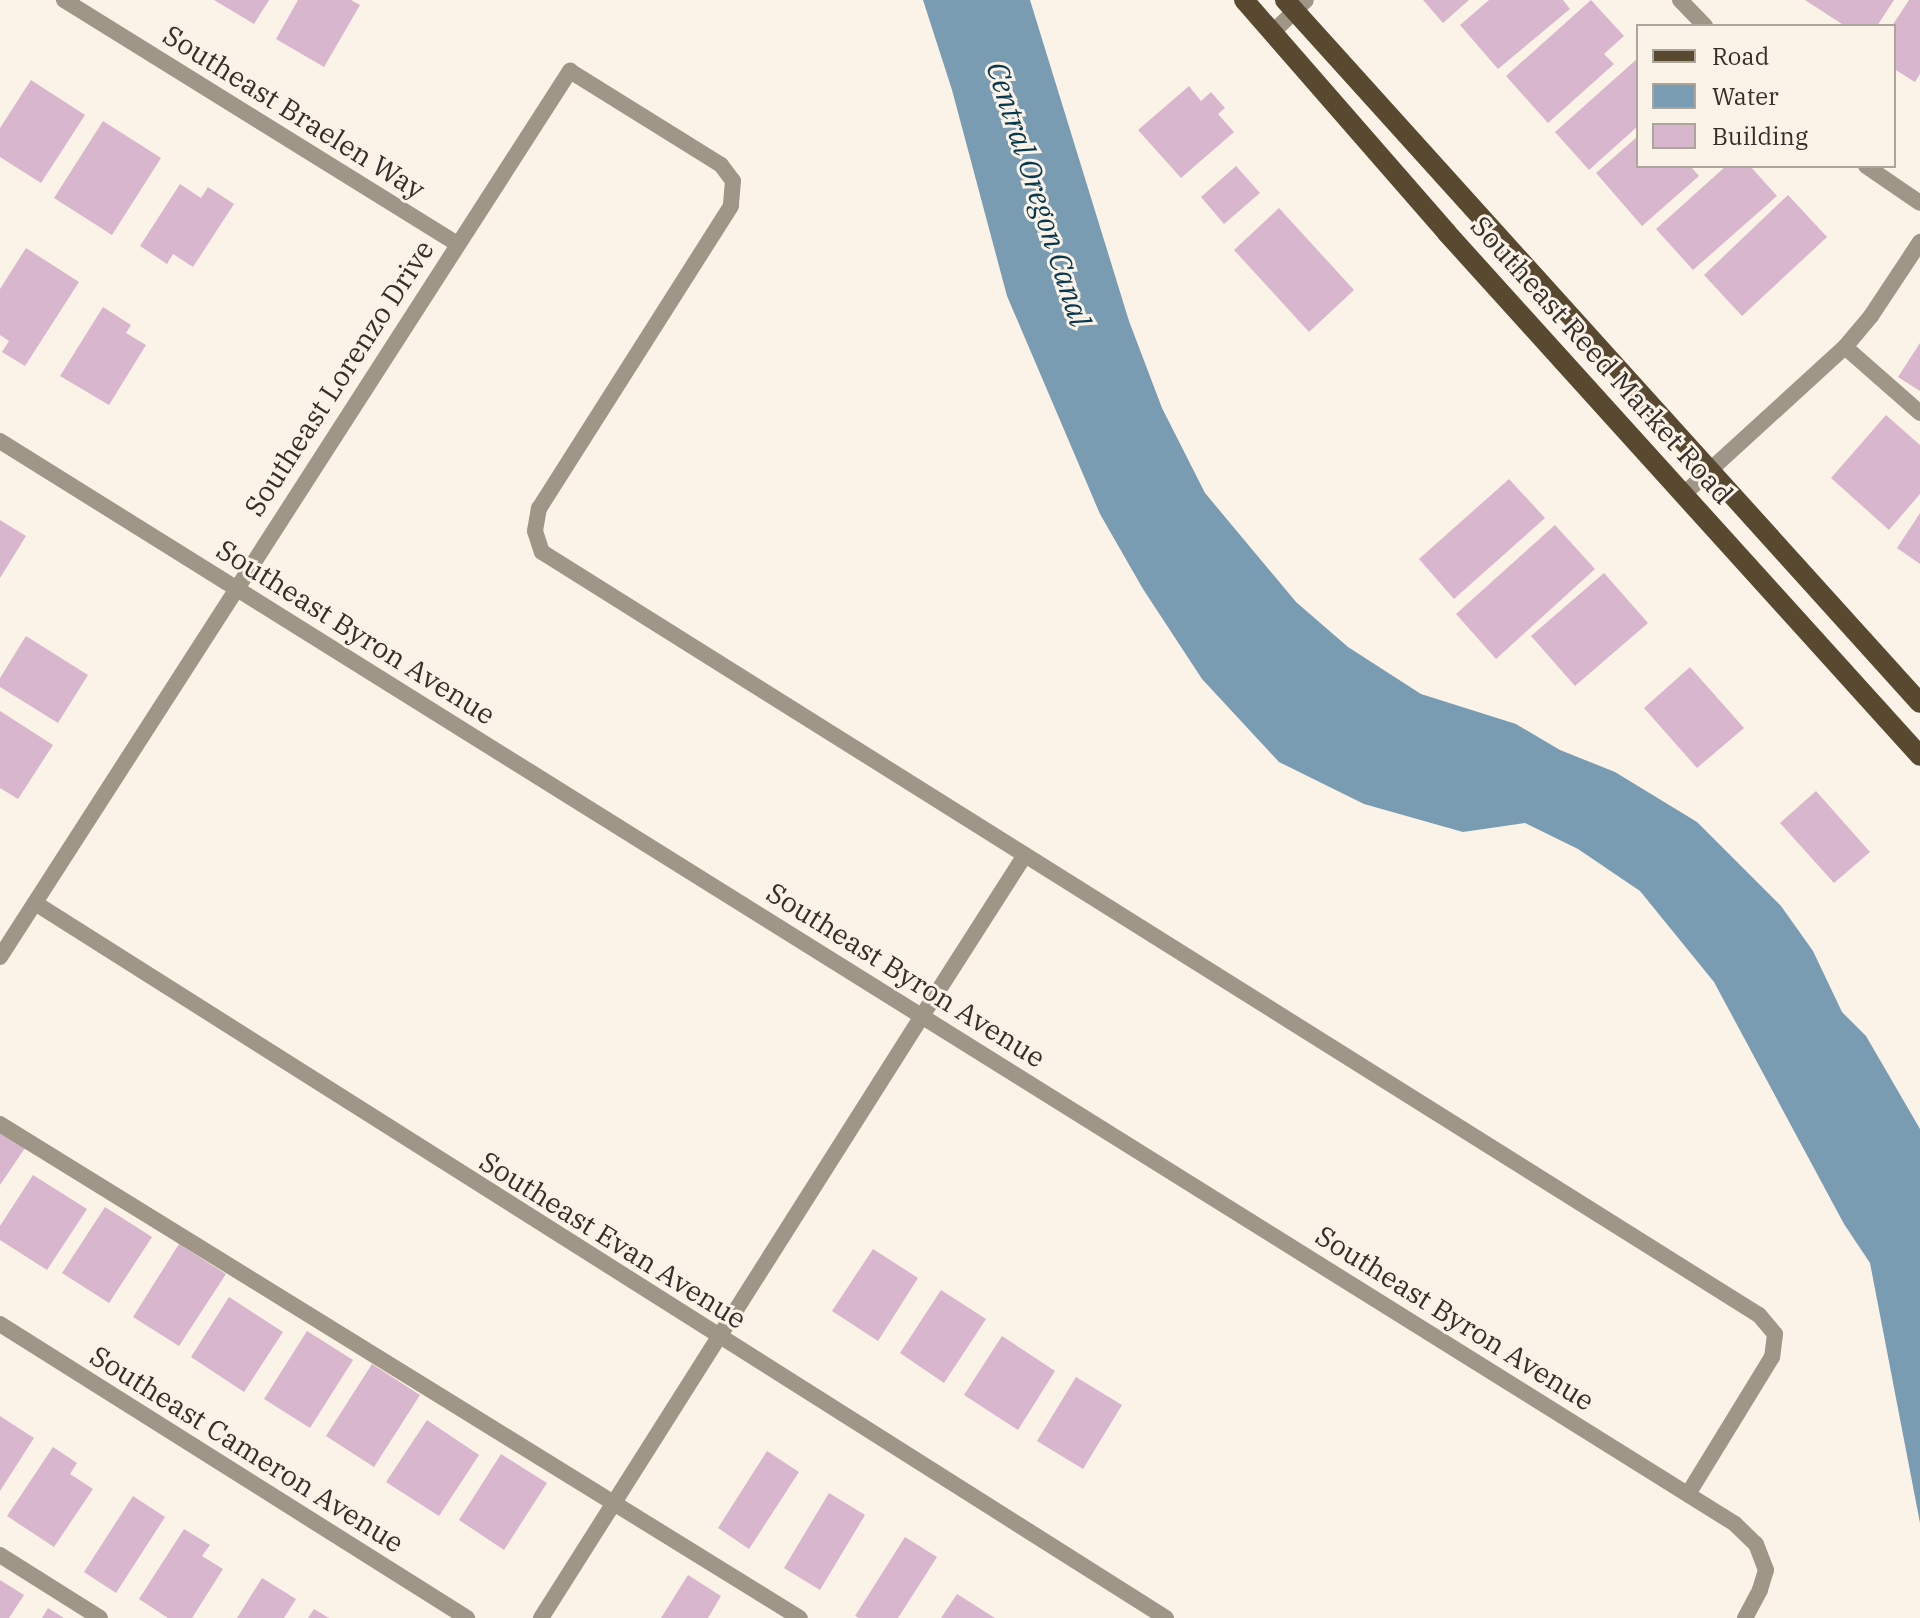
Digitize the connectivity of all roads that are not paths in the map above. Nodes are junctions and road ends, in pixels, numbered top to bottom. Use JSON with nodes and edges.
{"nodes":[{"id":1,"x":64,"y":0,"type":"edge"},
{"id":2,"x":1244,"y":0,"type":"edge"},
{"id":3,"x":1680,"y":0,"type":"edge"},
{"id":4,"x":1295,"y":4,"type":"edge"},
{"id":5,"x":1703,"y":24,"type":"edge"},
{"id":6,"x":1272,"y":33,"type":"junction"},
{"id":7,"x":1869,"y":168,"type":"edge"},
{"id":8,"x":1920,"y":203,"type":"edge"},
{"id":9,"x":1920,"y":242,"type":"edge"},
{"id":10,"x":456,"y":243,"type":"junction"},
{"id":11,"x":1845,"y":347,"type":"junction"},
{"id":12,"x":1920,"y":413,"type":"edge"},
{"id":13,"x":0,"y":441,"type":"edge"},
{"id":14,"x":1711,"y":469,"type":"junction"},
{"id":15,"x":1685,"y":493,"type":"junction"},
{"id":16,"x":236,"y":588,"type":"junction"},
{"id":17,"x":1920,"y":703,"type":"edge"},
{"id":18,"x":1920,"y":756,"type":"edge"},
{"id":19,"x":1025,"y":855,"type":"junction"},
{"id":20,"x":35,"y":903,"type":"junction"},
{"id":21,"x":0,"y":957,"type":"edge"},
{"id":22,"x":922,"y":1016,"type":"junction"},
{"id":23,"x":0,"y":1124,"type":"edge"},
{"id":24,"x":0,"y":1324,"type":"edge"},
{"id":25,"x":718,"y":1338,"type":"junction"},
{"id":26,"x":1688,"y":1494,"type":"junction"},
{"id":27,"x":614,"y":1502,"type":"junction"},
{"id":28,"x":0,"y":1555,"type":"edge"},
{"id":29,"x":100,"y":1618,"type":"edge"},
{"id":30,"x":467,"y":1618,"type":"edge"},
{"id":31,"x":541,"y":1618,"type":"edge"},
{"id":32,"x":800,"y":1618,"type":"edge"},
{"id":33,"x":1166,"y":1618,"type":"edge"},
{"id":34,"x":1745,"y":1618,"type":"edge"}],
"edges":[{"from":1,"to":10,"type":"street","name":"Southeast Braelen Way"},
{"from":2,"to":6,"type":"main road","name":"Southeast Reed Market Road"},
{"from":3,"to":5,"type":"street"},
{"from":4,"to":6,"type":"street"},
{"from":4,"to":14,"type":"main road","name":"Southeast Reed Market Road"},
{"from":6,"to":15,"type":"main road","name":"Southeast Reed Market Road"},
{"from":7,"to":8,"type":"street"},
{"from":9,"to":11,"type":"street"},
{"from":10,"to":16,"type":"street","name":"Southeast Lorenzo Drive"},
{"from":10,"to":19,"type":"street","name":"Southeast Lorenzo Drive"},
{"from":11,"to":12,"type":"street"},
{"from":11,"to":14,"type":"street"},
{"from":13,"to":16,"type":"street","name":"Southeast Byron Avenue"},
{"from":14,"to":15,"type":"street"},
{"from":14,"to":17,"type":"main road","name":"Southeast Reed Market Road"},
{"from":15,"to":18,"type":"main road","name":"Southeast Reed Market Road"},
{"from":16,"to":20,"type":"street","name":"Southeast Lorenzo Drive"},
{"from":16,"to":22,"type":"street","name":"Southeast Byron Avenue"},
{"from":19,"to":22,"type":"street"},
{"from":19,"to":26,"type":"street"},
{"from":20,"to":21,"type":"street","name":"Southeast Lorenzo Drive"},
{"from":20,"to":25,"type":"street","name":"Southeast Evan Avenue"},
{"from":22,"to":25,"type":"street"},
{"from":22,"to":26,"type":"street","name":"Southeast Byron Avenue"},
{"from":23,"to":27,"type":"street"},
{"from":24,"to":30,"type":"street","name":"Southeast Cameron Avenue"},
{"from":25,"to":27,"type":"street"},
{"from":25,"to":33,"type":"street","name":"Southeast Evan Avenue"},
{"from":26,"to":34,"type":"street","name":"Southeast Byron Avenue"},
{"from":27,"to":31,"type":"street"},
{"from":27,"to":32,"type":"street"},
{"from":28,"to":29,"type":"street"}]}
